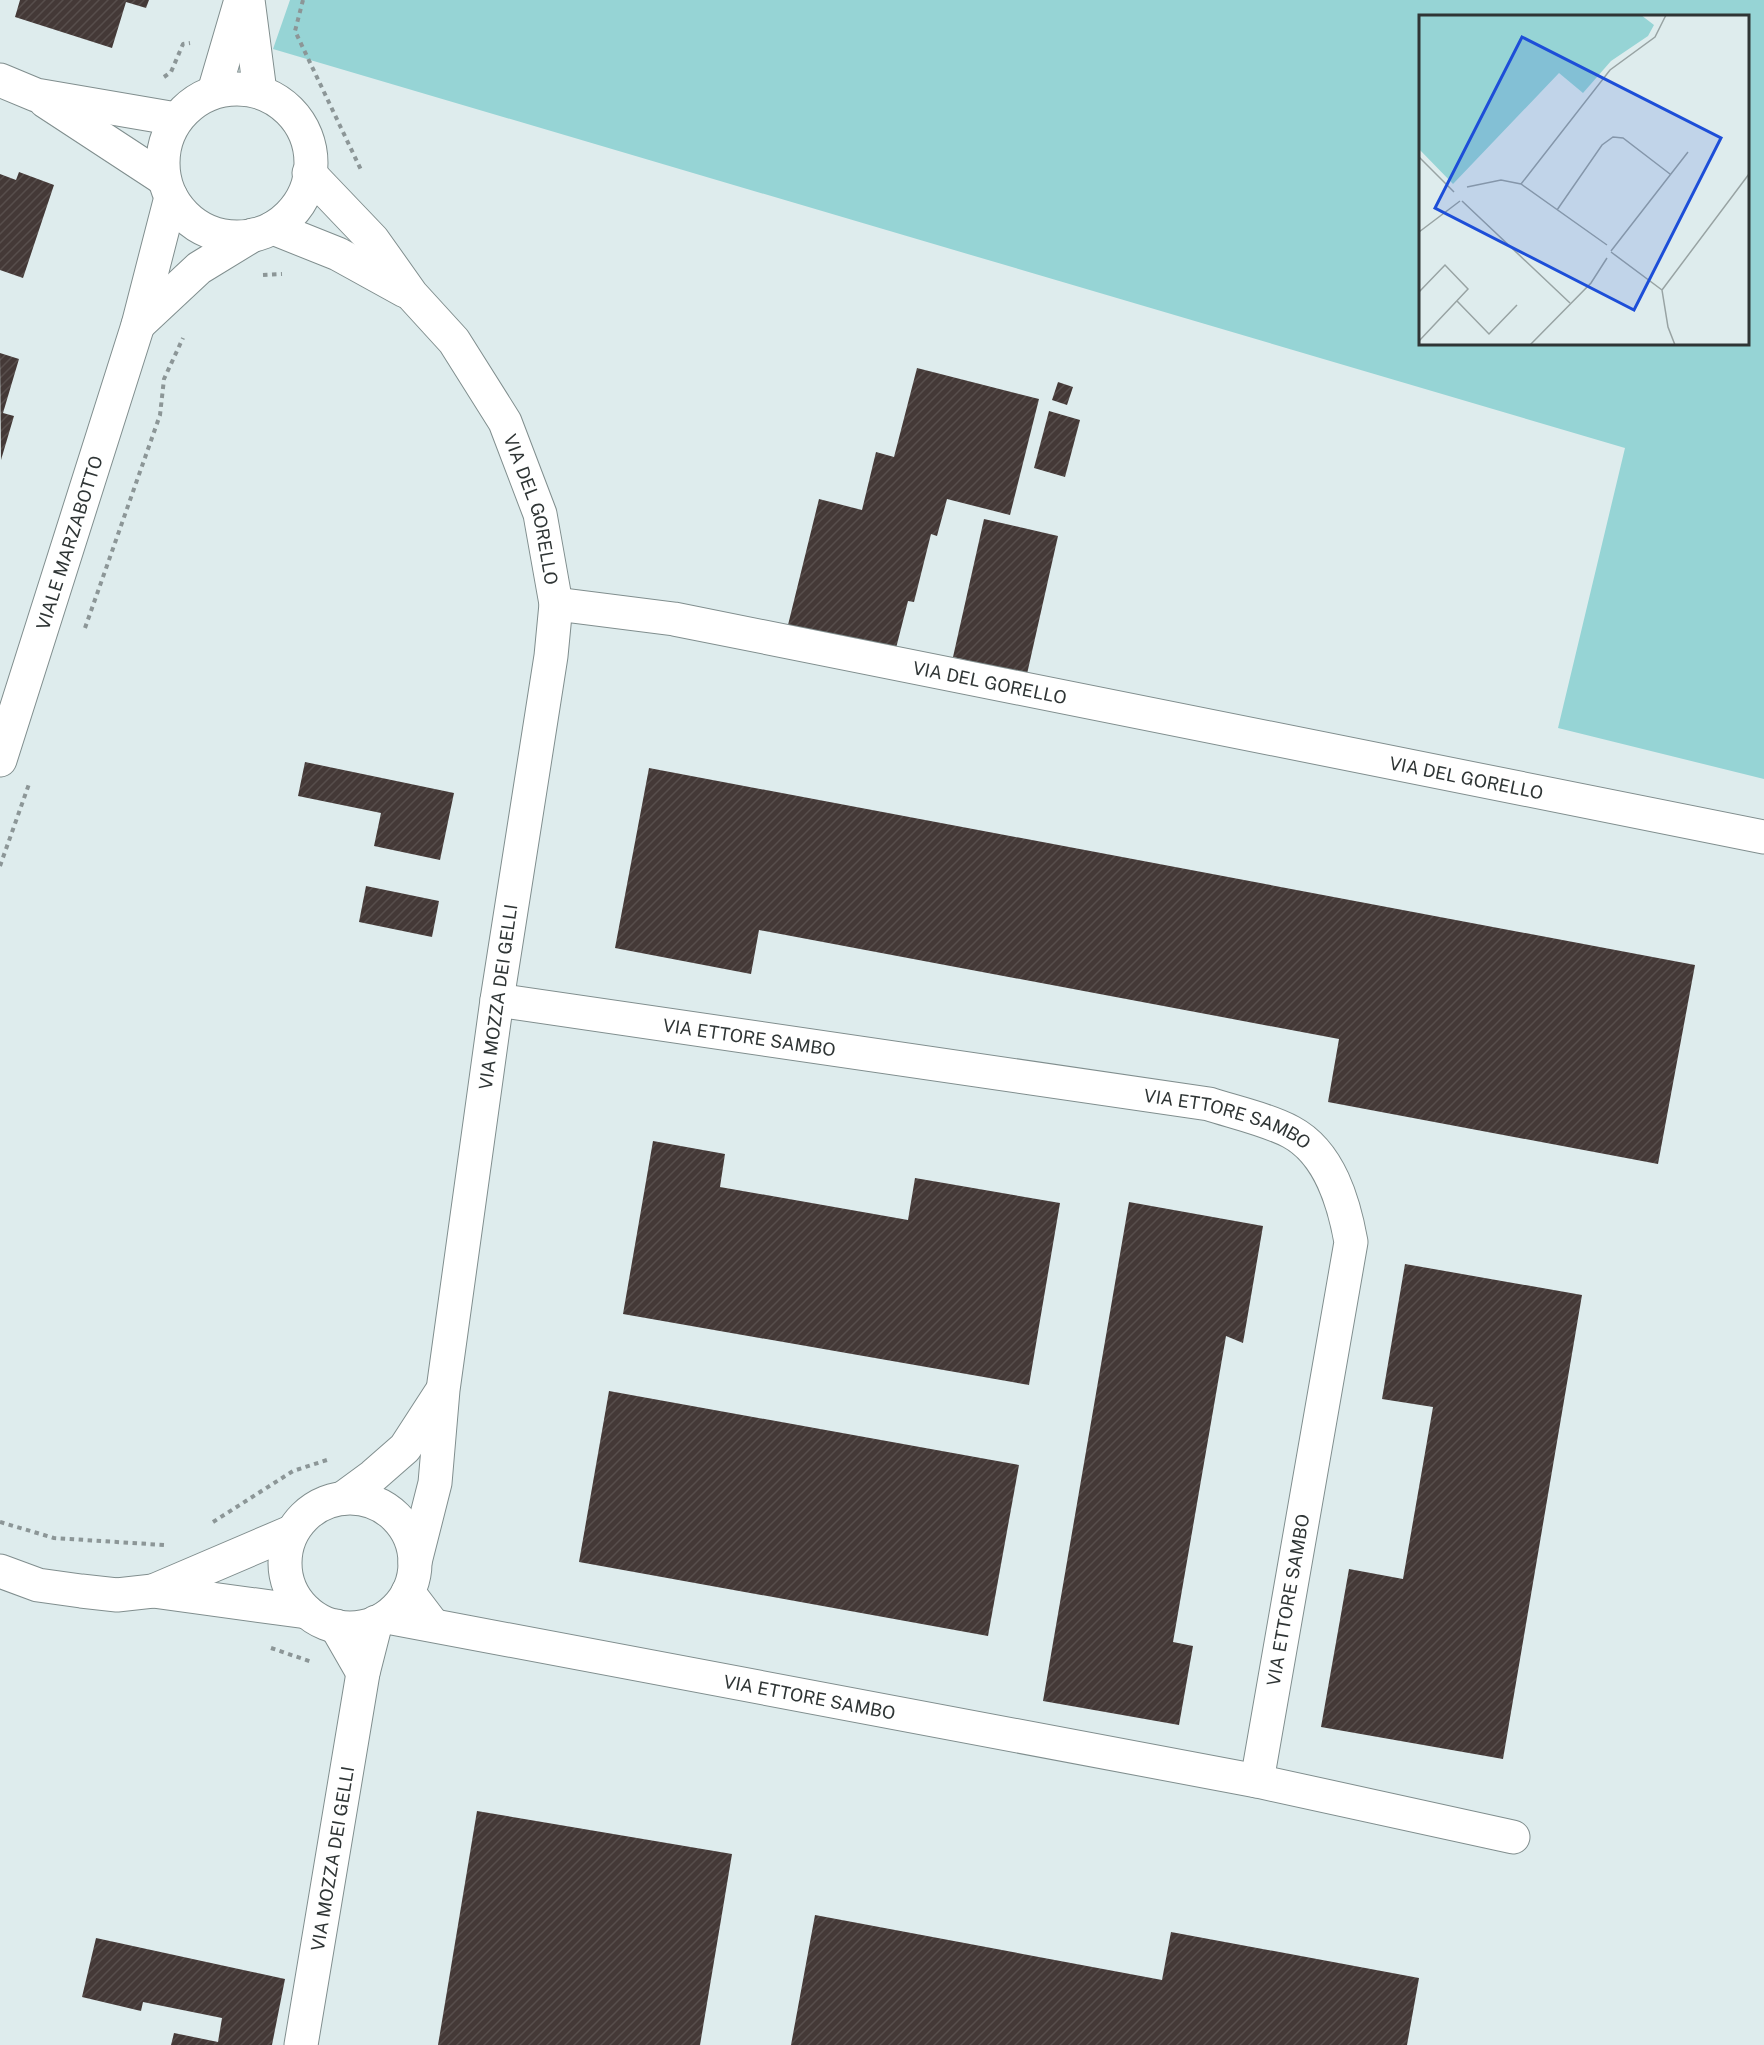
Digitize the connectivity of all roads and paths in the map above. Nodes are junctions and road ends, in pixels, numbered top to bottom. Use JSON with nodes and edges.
{"nodes":[{"id":1,"x":241,"y":0,"type":"edge"},
{"id":2,"x":248,"y":0,"type":"edge"},
{"id":3,"x":303,"y":0,"type":"edge"},
{"id":4,"x":0,"y":80,"type":"edge"},
{"id":5,"x":214,"y":92,"type":"junction"},
{"id":6,"x":261,"y":92,"type":"junction"},
{"id":7,"x":36,"y":95,"type":"junction"},
{"id":8,"x":176,"y":119,"type":"junction"},
{"id":9,"x":309,"y":174,"type":"junction"},
{"id":10,"x":167,"y":188,"type":"junction"},
{"id":11,"x":345,"y":210,"type":"junction"},
{"id":12,"x":263,"y":232,"type":"junction"},
{"id":13,"x":321,"y":248,"type":"junction"},
{"id":14,"x":253,"y":279,"type":"dead end"},
{"id":15,"x":412,"y":295,"type":"junction"},
{"id":16,"x":138,"y":325,"type":"junction"},
{"id":17,"x":185,"y":336,"type":"dead end"},
{"id":18,"x":556,"y":604,"type":"junction"},
{"id":19,"x":84,"y":629,"type":"dead end"},
{"id":20,"x":0,"y":760,"type":"edge"},
{"id":21,"x":32,"y":776,"type":"dead end"},
{"id":22,"x":1764,"y":837,"type":"edge"},
{"id":23,"x":0,"y":866,"type":"edge"},
{"id":24,"x":497,"y":1000,"type":"junction"},
{"id":25,"x":443,"y":1390,"type":"junction"},
{"id":26,"x":335,"y":1457,"type":"dead end"},
{"id":27,"x":343,"y":1498,"type":"junction"},
{"id":28,"x":0,"y":1522,"type":"edge"},
{"id":29,"x":210,"y":1523,"type":"dead end"},
{"id":30,"x":291,"y":1532,"type":"junction"},
{"id":31,"x":174,"y":1545,"type":"dead end"},
{"id":32,"x":0,"y":1571,"type":"edge"},
{"id":33,"x":411,"y":1577,"type":"junction"},
{"id":34,"x":153,"y":1591,"type":"junction"},
{"id":35,"x":307,"y":1612,"type":"junction"},
{"id":36,"x":382,"y":1620,"type":"junction"},
{"id":37,"x":433,"y":1625,"type":"junction"},
{"id":38,"x":336,"y":1626,"type":"junction"},
{"id":39,"x":363,"y":1673,"type":"junction"},
{"id":40,"x":1257,"y":1781,"type":"junction"},
{"id":41,"x":1513,"y":1837,"type":"dead end"},
{"id":42,"x":301,"y":2045,"type":"edge"}],
"edges":[{"from":1,"to":5,"type":"street"},
{"from":2,"to":6,"type":"street"},
{"from":3,"to":11,"type":"path"},
{"from":4,"to":7,"type":"street"},
{"from":5,"to":6,"type":"street"},
{"from":5,"to":8,"type":"street"},
{"from":6,"to":9,"type":"street"},
{"from":7,"to":8,"type":"street"},
{"from":7,"to":10,"type":"street"},
{"from":8,"to":10,"type":"street"},
{"from":9,"to":11,"type":"street","name":"VIA DEL GORELLO"},
{"from":9,"to":12,"type":"street"},
{"from":10,"to":12,"type":"street"},
{"from":10,"to":16,"type":"street","name":"VIALE MARZABOTTO"},
{"from":11,"to":15,"type":"street","name":"VIA DEL GORELLO"},
{"from":12,"to":13,"type":"street","name":"VIA DEL GORELLO"},
{"from":12,"to":16,"type":"street","name":"VIALE MARZABOTTO"},
{"from":13,"to":14,"type":"path"},
{"from":13,"to":15,"type":"street","name":"VIA DEL GORELLO"},
{"from":15,"to":18,"type":"street","name":"VIA DEL GORELLO"},
{"from":16,"to":20,"type":"street","name":"VIALE MARZABOTTO"},
{"from":17,"to":19,"type":"path"},
{"from":18,"to":22,"type":"street","name":"VIA DEL GORELLO"},
{"from":18,"to":24,"type":"street","name":"VIA MOZZA DEI GELLI"},
{"from":21,"to":23,"type":"path"},
{"from":24,"to":25,"type":"street","name":"VIA MOZZA DEI GELLI"},
{"from":24,"to":40,"type":"street","name":"VIA ETTORE SAMBO"},
{"from":25,"to":27,"type":"street","name":"VIA MOZZA DEI GELLI"},
{"from":25,"to":33,"type":"street","name":"VIA MOZZA DEI GELLI"},
{"from":26,"to":29,"type":"path"},
{"from":27,"to":30,"type":"street"},
{"from":27,"to":33,"type":"street"},
{"from":28,"to":31,"type":"path"},
{"from":30,"to":34,"type":"street"},
{"from":30,"to":35,"type":"street"},
{"from":32,"to":34,"type":"street"},
{"from":33,"to":36,"type":"street"},
{"from":33,"to":37,"type":"street"},
{"from":34,"to":35,"type":"street"},
{"from":35,"to":38,"type":"street"},
{"from":36,"to":37,"type":"street","name":"VIA ETTORE SAMBO"},
{"from":36,"to":38,"type":"street"},
{"from":36,"to":39,"type":"street","name":"VIA MOZZA DEI GELLI"},
{"from":37,"to":40,"type":"street","name":"VIA ETTORE SAMBO"},
{"from":38,"to":39,"type":"street"},
{"from":39,"to":42,"type":"street","name":"VIA MOZZA DEI GELLI"},
{"from":40,"to":41,"type":"street","name":"VIA ETTORE SAMBO"}]}
